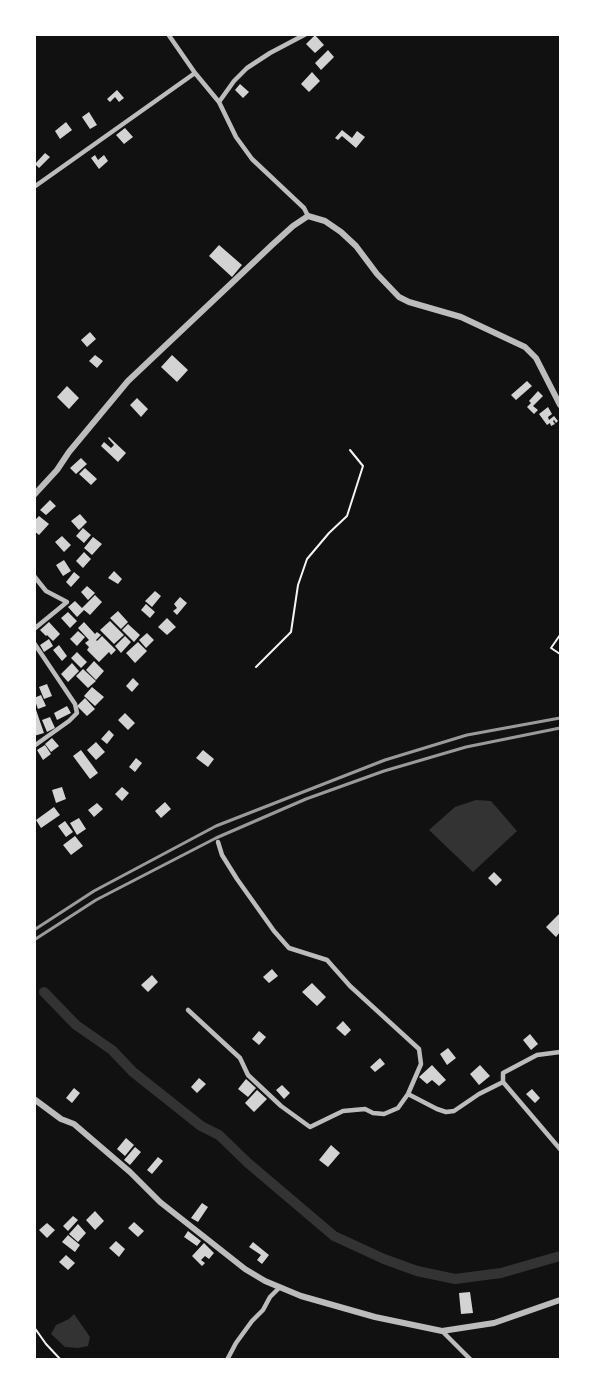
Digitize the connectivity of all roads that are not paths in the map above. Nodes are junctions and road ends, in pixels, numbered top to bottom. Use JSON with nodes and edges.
{"nodes":[{"id":1,"x":168,"y":34,"type":"edge"},
{"id":2,"x":306,"y":34,"type":"edge"},
{"id":3,"x":195,"y":73,"type":"junction"},
{"id":4,"x":219,"y":102,"type":"junction"},
{"id":5,"x":34,"y":187,"type":"edge"},
{"id":6,"x":308,"y":216,"type":"junction"},
{"id":7,"x":561,"y":405,"type":"edge"},
{"id":8,"x":34,"y":495,"type":"edge"},
{"id":9,"x":34,"y":576,"type":"edge"},
{"id":10,"x":34,"y":629,"type":"edge"},
{"id":11,"x":34,"y":644,"type":"edge"},
{"id":12,"x":34,"y":746,"type":"edge"},
{"id":13,"x":219,"y":842,"type":"dead end"},
{"id":14,"x":188,"y":1010,"type":"dead end"},
{"id":15,"x":561,"y":1052,"type":"edge"},
{"id":16,"x":503,"y":1082,"type":"junction"},
{"id":17,"x":408,"y":1094,"type":"junction"},
{"id":18,"x":34,"y":1099,"type":"edge"},
{"id":19,"x":561,"y":1149,"type":"edge"},
{"id":20,"x":280,"y":1287,"type":"junction"},
{"id":21,"x":561,"y":1299,"type":"edge"},
{"id":22,"x":442,"y":1331,"type":"junction"},
{"id":23,"x":227,"y":1359,"type":"edge"},
{"id":24,"x":471,"y":1359,"type":"edge"}],
"edges":[{"from":1,"to":3,"type":"street"},
{"from":2,"to":4,"type":"street"},
{"from":3,"to":4,"type":"street"},
{"from":3,"to":5,"type":"street"},
{"from":4,"to":6,"type":"street"},
{"from":6,"to":7,"type":"street"},
{"from":6,"to":8,"type":"street"},
{"from":9,"to":10,"type":"street"},
{"from":11,"to":12,"type":"street"},
{"from":13,"to":17,"type":"street"},
{"from":14,"to":17,"type":"street"},
{"from":15,"to":16,"type":"street"},
{"from":16,"to":17,"type":"street"},
{"from":16,"to":19,"type":"street"},
{"from":18,"to":20,"type":"street"},
{"from":20,"to":22,"type":"street"},
{"from":20,"to":23,"type":"street"},
{"from":21,"to":22,"type":"street"},
{"from":22,"to":24,"type":"street"}]}
